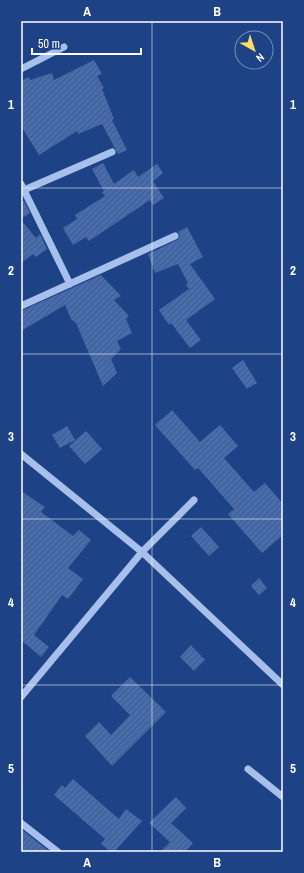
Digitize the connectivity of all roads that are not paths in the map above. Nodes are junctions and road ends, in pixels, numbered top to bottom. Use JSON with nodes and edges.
{"nodes":[{"id":1,"x":64,"y":47,"type":"dead end"},
{"id":2,"x":21,"y":69,"type":"edge"},
{"id":3,"x":112,"y":152,"type":"dead end"},
{"id":4,"x":22,"y":187,"type":"edge"},
{"id":5,"x":175,"y":236,"type":"dead end"},
{"id":6,"x":70,"y":284,"type":"junction"},
{"id":7,"x":21,"y":306,"type":"edge"},
{"id":8,"x":21,"y":454,"type":"edge"},
{"id":9,"x":194,"y":500,"type":"dead end"},
{"id":10,"x":142,"y":552,"type":"junction"},
{"id":11,"x":283,"y":684,"type":"edge"},
{"id":12,"x":21,"y":697,"type":"edge"},
{"id":13,"x":248,"y":769,"type":"dead end"},
{"id":14,"x":283,"y":797,"type":"edge"},
{"id":15,"x":21,"y":823,"type":"edge"},
{"id":16,"x":58,"y":852,"type":"edge"}],
"edges":[{"from":1,"to":2,"type":"street"},
{"from":3,"to":4,"type":"street"},
{"from":4,"to":6,"type":"street"},
{"from":5,"to":6,"type":"street"},
{"from":6,"to":7,"type":"street"},
{"from":8,"to":10,"type":"street"},
{"from":9,"to":10,"type":"street"},
{"from":10,"to":11,"type":"street"},
{"from":10,"to":12,"type":"street"},
{"from":13,"to":14,"type":"street"},
{"from":15,"to":16,"type":"street"}]}
